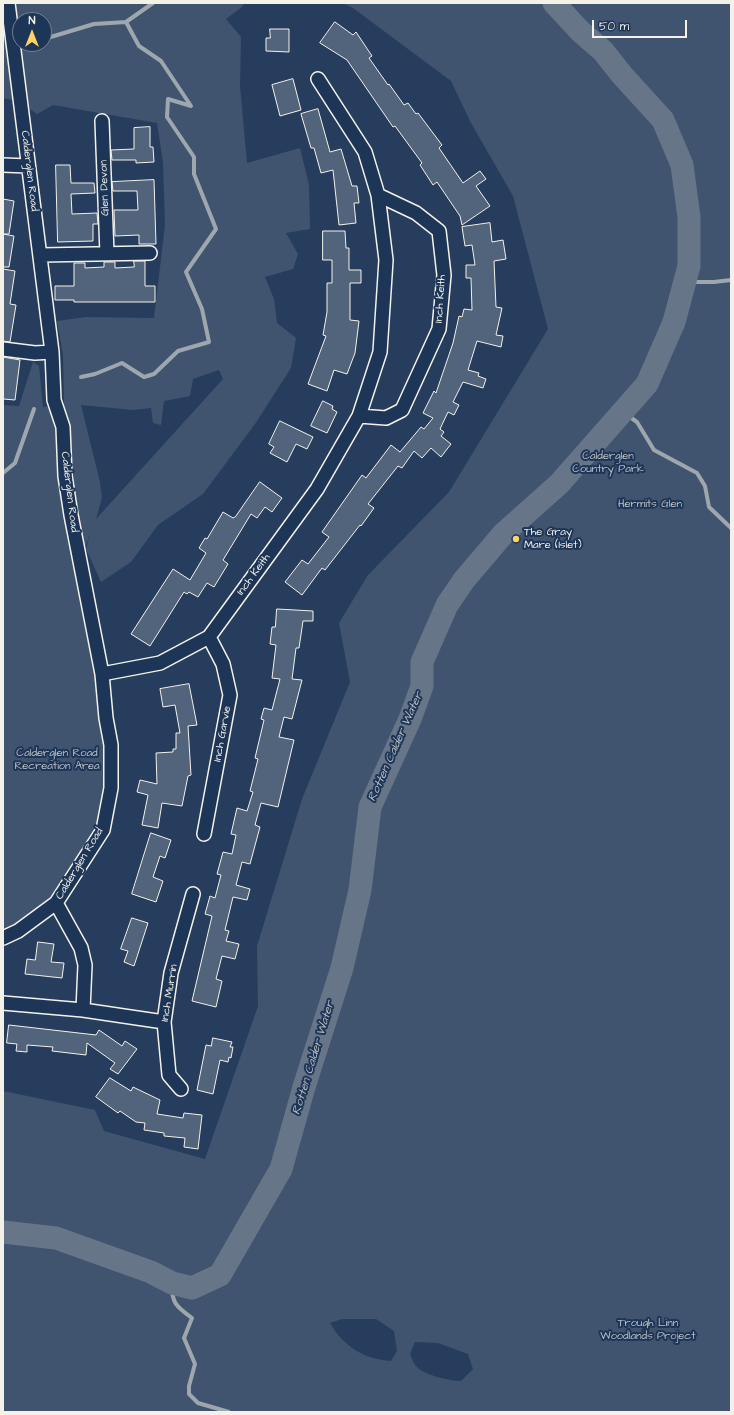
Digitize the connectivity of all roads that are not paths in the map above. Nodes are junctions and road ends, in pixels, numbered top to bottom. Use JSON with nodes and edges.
{"nodes":[{"id":1,"x":8,"y":3,"type":"edge"},
{"id":2,"x":318,"y":79,"type":"dead end"},
{"id":3,"x":102,"y":121,"type":"dead end"},
{"id":4,"x":3,"y":165,"type":"edge"},
{"id":5,"x":28,"y":166,"type":"junction"},
{"id":6,"x":378,"y":196,"type":"junction"},
{"id":7,"x":150,"y":253,"type":"dead end"},
{"id":8,"x":107,"y":254,"type":"junction"},
{"id":9,"x":41,"y":255,"type":"junction"},
{"id":10,"x":3,"y":349,"type":"edge"},
{"id":11,"x":52,"y":352,"type":"junction"},
{"id":12,"x":359,"y":416,"type":"junction"},
{"id":13,"x":209,"y":637,"type":"junction"},
{"id":14,"x":102,"y":674,"type":"junction"},
{"id":15,"x":204,"y":834,"type":"dead end"},
{"id":16,"x":193,"y":894,"type":"dead end"},
{"id":17,"x":56,"y":904,"type":"junction"},
{"id":18,"x":3,"y":938,"type":"edge"},
{"id":19,"x":3,"y":1003,"type":"edge"},
{"id":20,"x":83,"y":1010,"type":"junction"},
{"id":21,"x":164,"y":1022,"type":"junction"},
{"id":22,"x":182,"y":1089,"type":"dead end"}],
"edges":[{"from":1,"to":5,"type":"street","name":"Calderglen Road"},
{"from":2,"to":6,"type":"street","name":"Inch Keith"},
{"from":3,"to":8,"type":"street","name":"Glen Devon"},
{"from":4,"to":5,"type":"street"},
{"from":5,"to":9,"type":"street","name":"Calderglen Road"},
{"from":6,"to":12,"type":"street","name":"Inch Keith"},
{"from":6,"to":12,"type":"street","name":"Inch Keith"},
{"from":7,"to":8,"type":"street"},
{"from":8,"to":9,"type":"street"},
{"from":9,"to":11,"type":"street","name":"Calderglen Road"},
{"from":10,"to":11,"type":"street"},
{"from":11,"to":14,"type":"street","name":"Calderglen Road"},
{"from":12,"to":13,"type":"street","name":"Inch Keith"},
{"from":13,"to":14,"type":"street","name":"Inch Keith"},
{"from":13,"to":15,"type":"street","name":"Inch Garvie"},
{"from":14,"to":17,"type":"street","name":"Calderglen Road"},
{"from":16,"to":21,"type":"street","name":"Inch Murrin"},
{"from":17,"to":18,"type":"street","name":"Calderglen Road"},
{"from":17,"to":20,"type":"street"},
{"from":19,"to":20,"type":"street"},
{"from":20,"to":21,"type":"street"},
{"from":21,"to":22,"type":"street","name":"Inch Murrin"}]}
